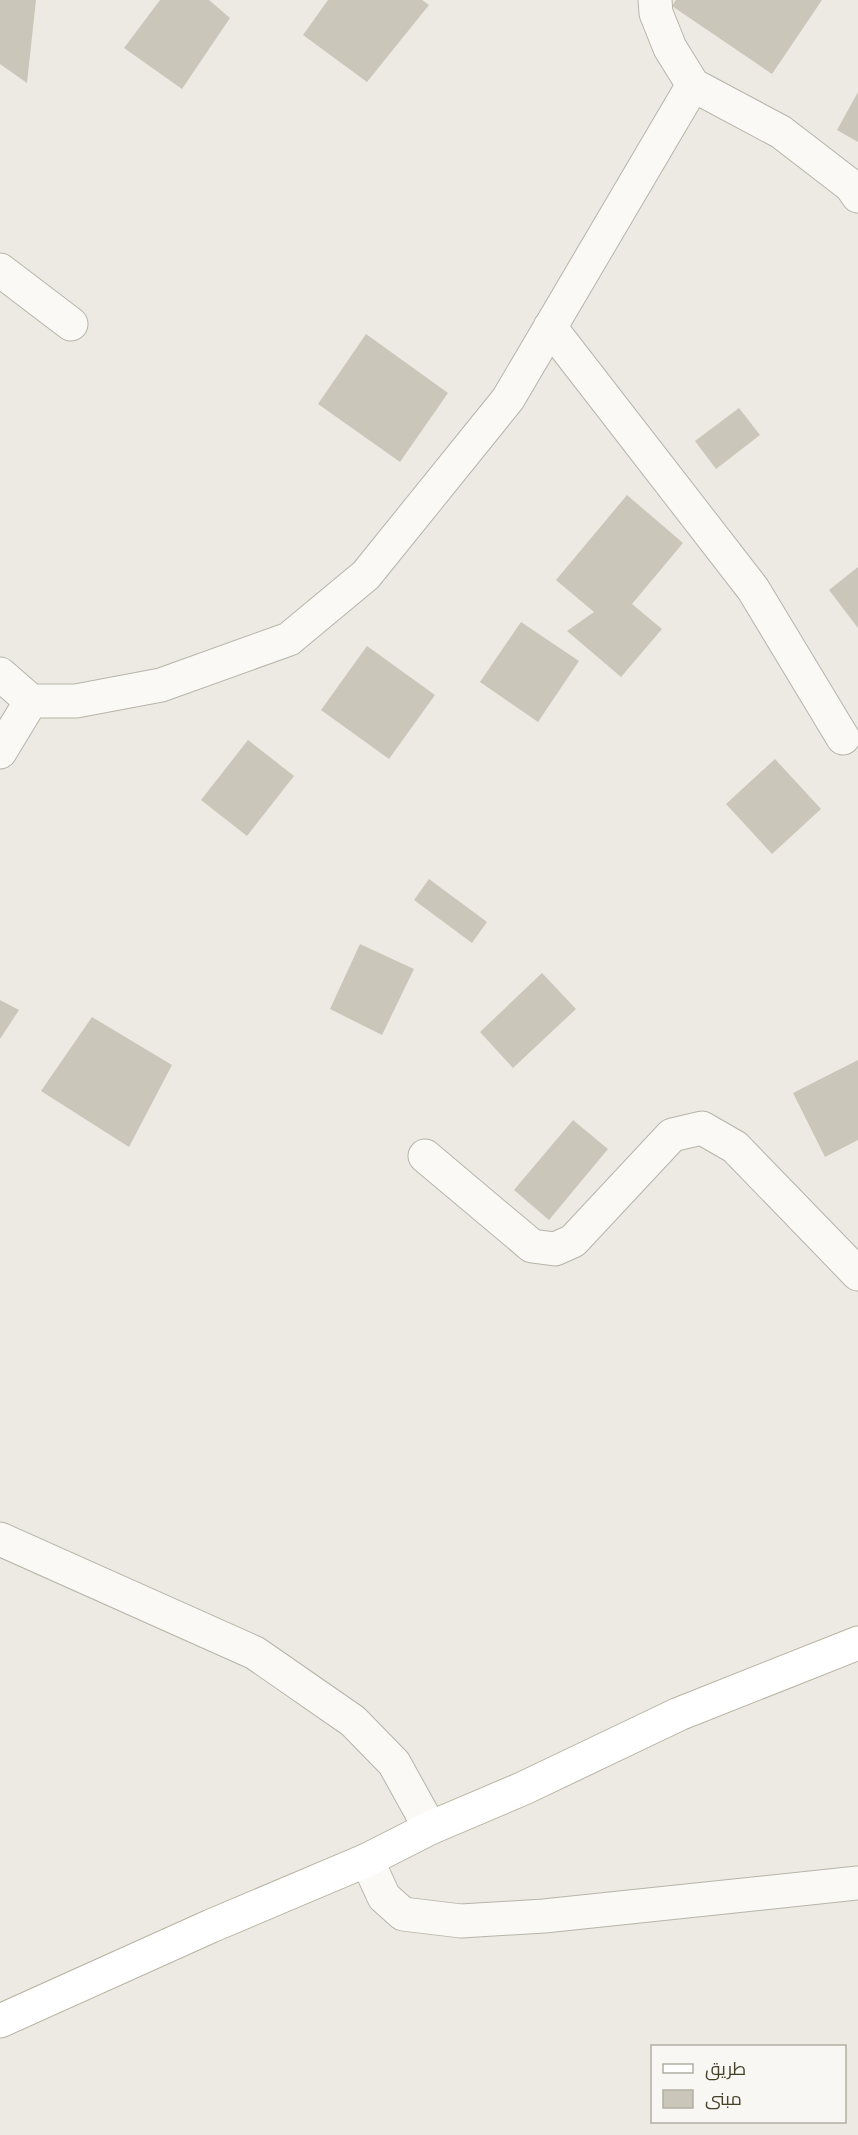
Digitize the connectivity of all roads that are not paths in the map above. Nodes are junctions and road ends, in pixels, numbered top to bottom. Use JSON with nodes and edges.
{"nodes":[{"id":1,"x":655,"y":0,"type":"edge"},
{"id":2,"x":693,"y":85,"type":"junction"},
{"id":3,"x":858,"y":196,"type":"edge"},
{"id":4,"x":0,"y":270,"type":"edge"},
{"id":5,"x":71,"y":324,"type":"dead end"},
{"id":6,"x":550,"y":327,"type":"junction"},
{"id":7,"x":0,"y":674,"type":"edge"},
{"id":8,"x":31,"y":700,"type":"junction"},
{"id":9,"x":843,"y":738,"type":"dead end"},
{"id":10,"x":0,"y":752,"type":"edge"},
{"id":11,"x":425,"y":1156,"type":"dead end"},
{"id":12,"x":858,"y":1274,"type":"edge"},
{"id":13,"x":0,"y":1539,"type":"edge"},
{"id":14,"x":858,"y":1643,"type":"edge"},
{"id":15,"x":430,"y":1828,"type":"junction"},
{"id":16,"x":367,"y":1860,"type":"junction"},
{"id":17,"x":858,"y":1883,"type":"edge"},
{"id":18,"x":0,"y":2021,"type":"edge"}],
"edges":[{"from":1,"to":2,"type":"street"},
{"from":2,"to":3,"type":"street"},
{"from":2,"to":6,"type":"street"},
{"from":4,"to":5,"type":"street"},
{"from":6,"to":8,"type":"street"},
{"from":6,"to":9,"type":"street"},
{"from":7,"to":8,"type":"street"},
{"from":8,"to":10,"type":"street"},
{"from":11,"to":12,"type":"street"},
{"from":13,"to":15,"type":"street"},
{"from":14,"to":15,"type":"main road"},
{"from":15,"to":16,"type":"main road"},
{"from":16,"to":17,"type":"street"},
{"from":16,"to":18,"type":"main road"}]}
